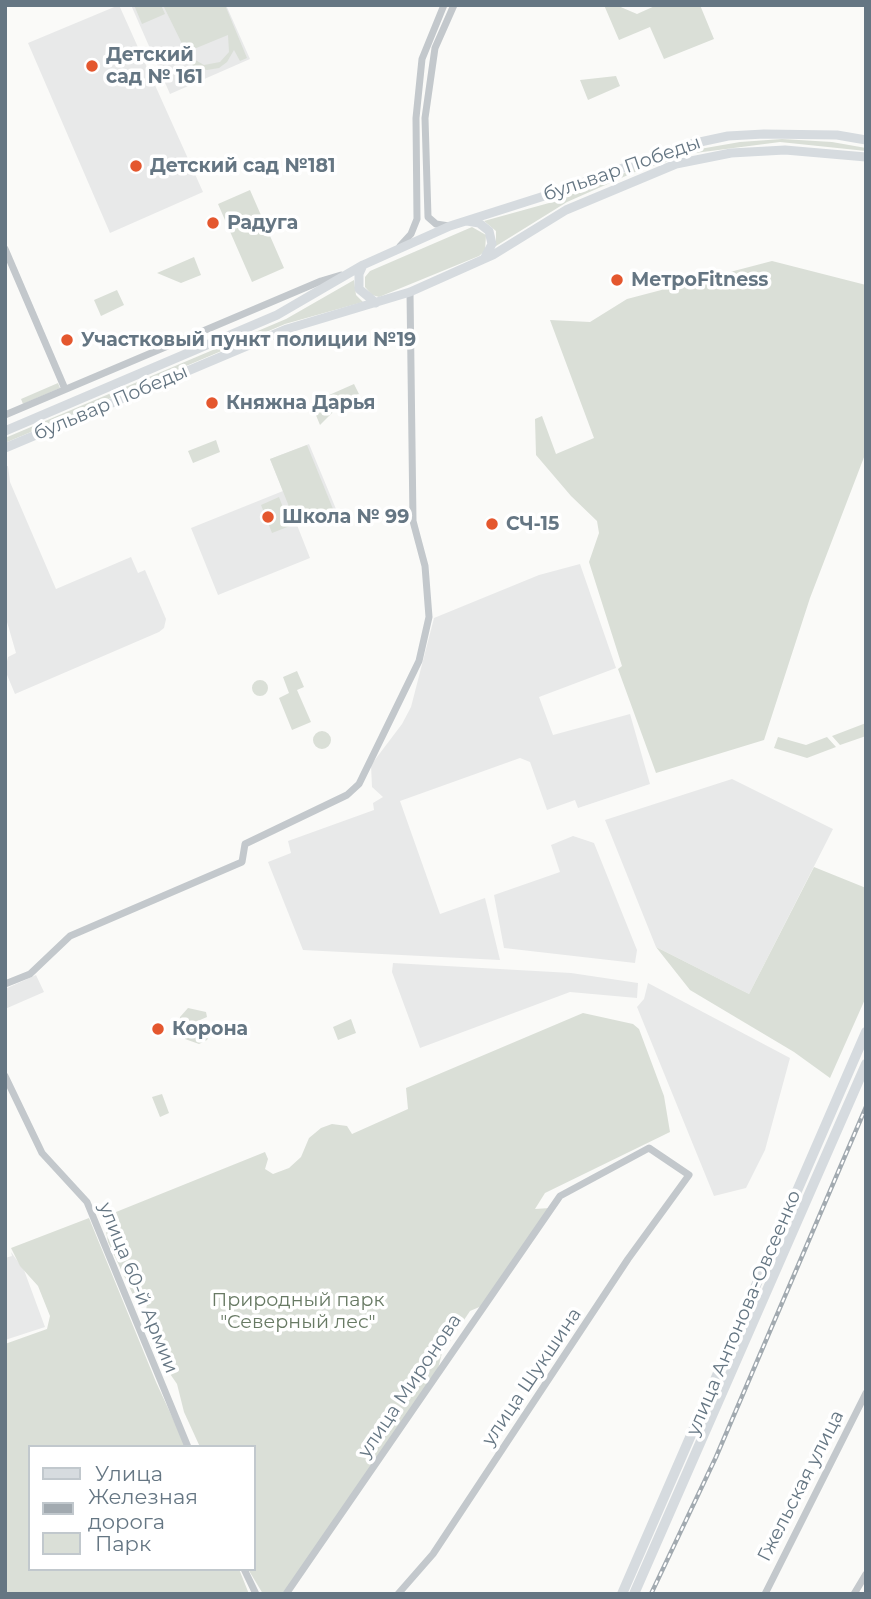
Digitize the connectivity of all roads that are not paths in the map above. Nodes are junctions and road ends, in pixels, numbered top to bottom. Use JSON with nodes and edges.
{"nodes":[{"id":1,"x":444,"y":5,"type":"edge"},
{"id":2,"x":454,"y":5,"type":"edge"},
{"id":3,"x":866,"y":140,"type":"edge"},
{"id":4,"x":866,"y":157,"type":"edge"},
{"id":5,"x":465,"y":221,"type":"junction"},
{"id":6,"x":450,"y":226,"type":"junction"},
{"id":7,"x":5,"y":250,"type":"edge"},
{"id":8,"x":393,"y":251,"type":"junction"},
{"id":9,"x":483,"y":260,"type":"junction"},
{"id":10,"x":363,"y":265,"type":"junction"},
{"id":11,"x":348,"y":273,"type":"junction"},
{"id":12,"x":410,"y":292,"type":"junction"},
{"id":13,"x":376,"y":303,"type":"junction"},
{"id":14,"x":65,"y":389,"type":"junction"},
{"id":15,"x":5,"y":415,"type":"edge"},
{"id":16,"x":5,"y":430,"type":"edge"},
{"id":17,"x":5,"y":448,"type":"edge"},
{"id":18,"x":5,"y":984,"type":"edge"},
{"id":19,"x":866,"y":1032,"type":"edge"},
{"id":20,"x":866,"y":1064,"type":"edge"},
{"id":21,"x":5,"y":1076,"type":"edge"},
{"id":22,"x":689,"y":1175,"type":"joint"},
{"id":23,"x":753,"y":1292,"type":"junction"},
{"id":24,"x":764,"y":1296,"type":"junction"},
{"id":25,"x":866,"y":1393,"type":"edge"},
{"id":26,"x":187,"y":1445,"type":"edge"},
{"id":27,"x":245,"y":1571,"type":"edge"},
{"id":28,"x":866,"y":1574,"type":"edge"},
{"id":29,"x":862,"y":1587,"type":"edge"},
{"id":30,"x":256,"y":1594,"type":"edge"},
{"id":31,"x":286,"y":1594,"type":"edge"},
{"id":32,"x":398,"y":1594,"type":"edge"},
{"id":33,"x":622,"y":1594,"type":"edge"},
{"id":34,"x":634,"y":1594,"type":"edge"},
{"id":35,"x":765,"y":1594,"type":"edge"},
{"id":36,"x":854,"y":1594,"type":"edge"}],
"edges":[{"from":1,"to":8,"type":"street"},
{"from":2,"to":6,"type":"street"},
{"from":3,"to":5,"type":"main road","name":"бульвар Победы"},
{"from":4,"to":9,"type":"main road","name":"бульвар Победы"},
{"from":5,"to":6,"type":"main road","name":"бульвар Победы"},
{"from":5,"to":9,"type":"main road"},
{"from":6,"to":8,"type":"main road","name":"бульвар Победы"},
{"from":7,"to":14,"type":"street"},
{"from":8,"to":10,"type":"main road","name":"бульвар Победы"},
{"from":9,"to":12,"type":"main road","name":"бульвар Победы"},
{"from":10,"to":11,"type":"main road","name":"бульвар Победы"},
{"from":10,"to":13,"type":"main road"},
{"from":11,"to":14,"type":"street"},
{"from":11,"to":16,"type":"main road","name":"бульвар Победы"},
{"from":12,"to":13,"type":"main road","name":"бульвар Победы"},
{"from":12,"to":18,"type":"street"},
{"from":13,"to":17,"type":"main road","name":"бульвар Победы"},
{"from":14,"to":15,"type":"street"},
{"from":19,"to":23,"type":"highway","name":"улица Антонова-Овсеенко"},
{"from":20,"to":24,"type":"highway","name":"улица Антонова-Овсеенко"},
{"from":21,"to":26,"type":"street","name":"улица 60-й Армии"},
{"from":22,"to":31,"type":"street","name":"улица Миронова"},
{"from":22,"to":32,"type":"street","name":"улица Шукшина"},
{"from":23,"to":24,"type":"highway"},
{"from":23,"to":33,"type":"highway","name":"улица Антонова-Овсеенко"},
{"from":24,"to":34,"type":"highway","name":"улица Антонова-Овсеенко"},
{"from":25,"to":35,"type":"street","name":"Гжельская улица"},
{"from":27,"to":30,"type":"street"},
{"from":28,"to":29,"type":"street"},
{"from":29,"to":36,"type":"street"}]}
